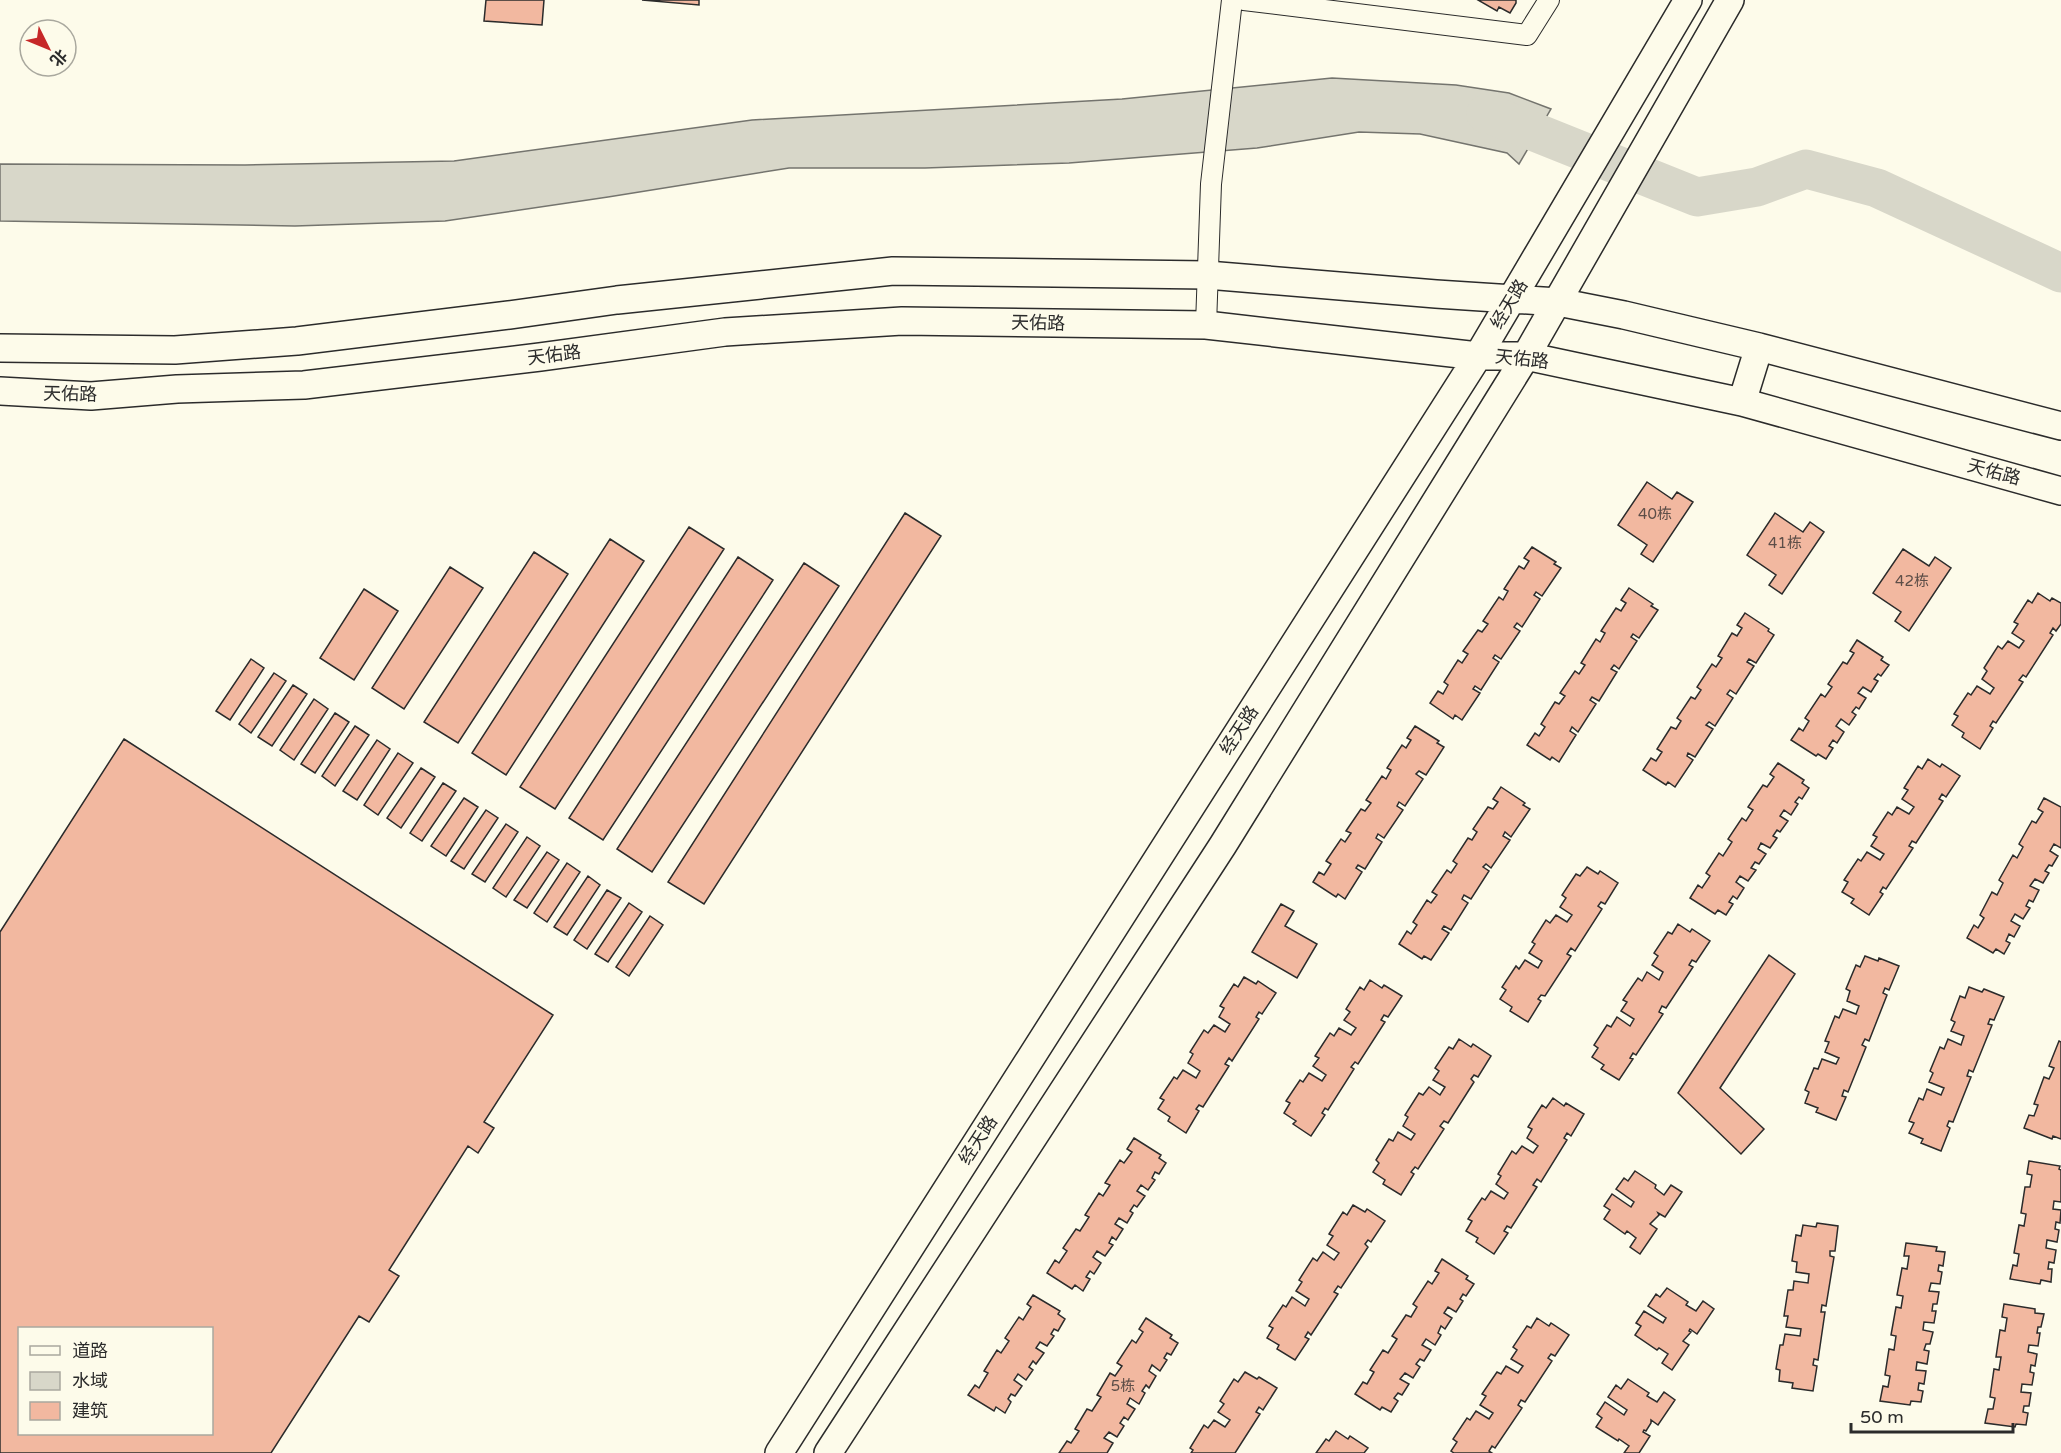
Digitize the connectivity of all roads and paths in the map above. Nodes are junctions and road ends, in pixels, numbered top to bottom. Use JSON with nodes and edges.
{"nodes":[{"id":1,"x":1232,"y":0,"type":"edge"},
{"id":2,"x":1244,"y":0,"type":"edge"},
{"id":3,"x":1549,"y":0,"type":"edge"},
{"id":4,"x":1688,"y":0,"type":"edge"},
{"id":5,"x":1730,"y":0,"type":"edge"},
{"id":6,"x":1207,"y":275,"type":"junction"},
{"id":7,"x":1512,"y":299,"type":"junction"},
{"id":8,"x":1558,"y":302,"type":"junction"},
{"id":9,"x":1206,"y":325,"type":"junction"},
{"id":10,"x":1759,"y":347,"type":"junction"},
{"id":11,"x":0,"y":348,"type":"edge"},
{"id":12,"x":1478,"y":356,"type":"junction"},
{"id":13,"x":1526,"y":356,"type":"junction"},
{"id":14,"x":0,"y":391,"type":"edge"},
{"id":15,"x":1742,"y":402,"type":"junction"},
{"id":16,"x":2061,"y":426,"type":"edge"},
{"id":17,"x":2061,"y":491,"type":"edge"},
{"id":18,"x":778,"y":1453,"type":"edge"},
{"id":19,"x":828,"y":1453,"type":"edge"}],
"edges":[{"from":1,"to":6,"type":"street"},
{"from":2,"to":3,"type":"street"},
{"from":4,"to":7,"type":"main road","name":"经天路"},
{"from":5,"to":8,"type":"main road"},
{"from":6,"to":7,"type":"main road"},
{"from":6,"to":9,"type":"street"},
{"from":6,"to":11,"type":"main road"},
{"from":7,"to":8,"type":"main road"},
{"from":7,"to":12,"type":"main road","name":"经天路"},
{"from":8,"to":10,"type":"main road"},
{"from":8,"to":13,"type":"main road"},
{"from":9,"to":12,"type":"main road","name":"天佑路"},
{"from":9,"to":14,"type":"main road","name":"天佑路"},
{"from":10,"to":15,"type":"main road"},
{"from":10,"to":16,"type":"main road"},
{"from":12,"to":13,"type":"main road","name":"天佑路"},
{"from":12,"to":18,"type":"main road","name":"经天路"},
{"from":13,"to":15,"type":"main road","name":"天佑路"},
{"from":13,"to":19,"type":"main road"},
{"from":15,"to":17,"type":"main road","name":"天佑路"}]}
